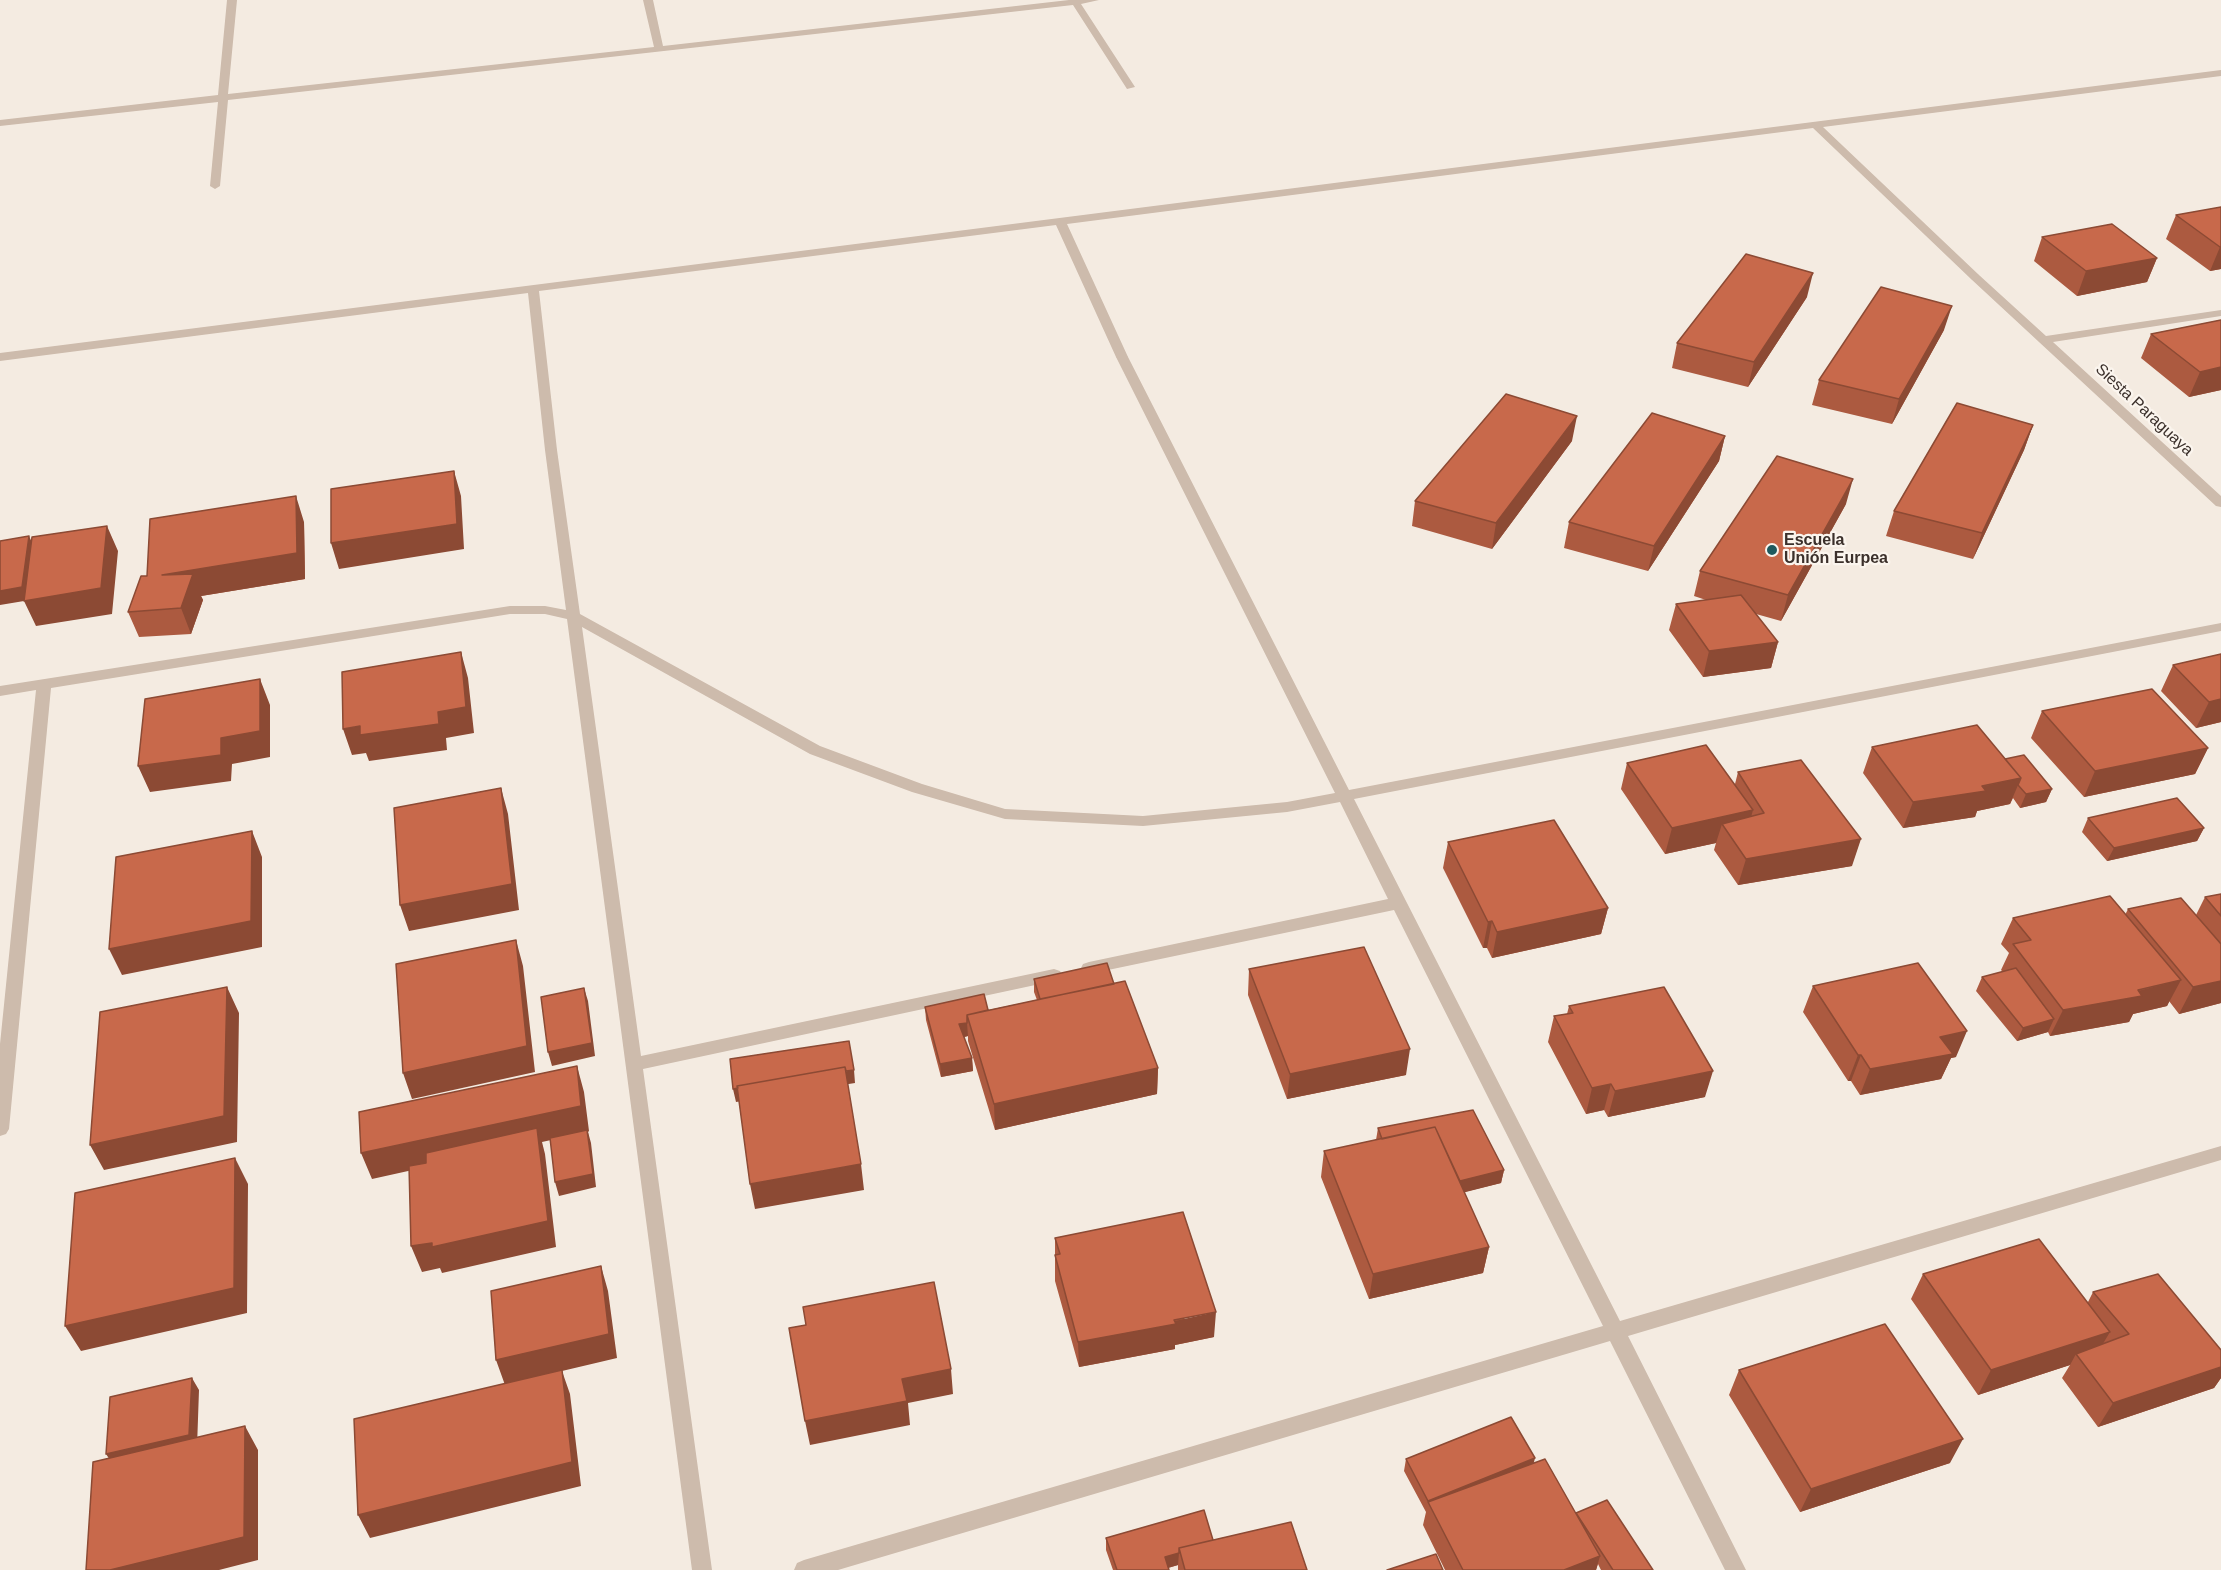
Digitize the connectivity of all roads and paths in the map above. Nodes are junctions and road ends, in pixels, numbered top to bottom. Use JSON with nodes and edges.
{"nodes":[{"id":1,"x":232,"y":0,"type":"edge"},
{"id":2,"x":648,"y":0,"type":"edge"},
{"id":3,"x":1094,"y":0,"type":"edge"},
{"id":4,"x":1074,"y":1,"type":"edge"},
{"id":5,"x":659,"y":49,"type":"junction"},
{"id":6,"x":2221,"y":73,"type":"edge"},
{"id":7,"x":1130,"y":87,"type":"dead end"},
{"id":8,"x":223,"y":98,"type":"junction"},
{"id":9,"x":0,"y":123,"type":"edge"},
{"id":10,"x":1815,"y":125,"type":"junction"},
{"id":11,"x":215,"y":186,"type":"dead end"},
{"id":12,"x":1060,"y":221,"type":"junction"},
{"id":13,"x":533,"y":289,"type":"junction"},
{"id":14,"x":2221,"y":313,"type":"edge"},
{"id":15,"x":2044,"y":340,"type":"junction"},
{"id":16,"x":0,"y":357,"type":"edge"},
{"id":17,"x":2221,"y":503,"type":"edge"},
{"id":18,"x":573,"y":616,"type":"junction"},
{"id":19,"x":2221,"y":627,"type":"edge"},
{"id":20,"x":44,"y":684,"type":"junction"},
{"id":21,"x":0,"y":691,"type":"edge"},
{"id":22,"x":1343,"y":796,"type":"junction"},
{"id":23,"x":1398,"y":903,"type":"junction"},
{"id":24,"x":634,"y":1064,"type":"junction"},
{"id":25,"x":0,"y":1129,"type":"edge"},
{"id":26,"x":2221,"y":1153,"type":"edge"},
{"id":27,"x":1615,"y":1332,"type":"junction"},
{"id":28,"x":702,"y":1570,"type":"edge"},
{"id":29,"x":804,"y":1570,"type":"edge"},
{"id":30,"x":1736,"y":1570,"type":"edge"}],
"edges":[{"from":1,"to":8,"type":"street"},
{"from":2,"to":5,"type":"street"},
{"from":3,"to":4,"type":"street"},
{"from":4,"to":5,"type":"street"},
{"from":4,"to":7,"type":"street"},
{"from":5,"to":8,"type":"street"},
{"from":6,"to":10,"type":"street"},
{"from":8,"to":9,"type":"street"},
{"from":8,"to":11,"type":"street"},
{"from":10,"to":12,"type":"street"},
{"from":10,"to":15,"type":"street","name":"Siesta Paraguaya"},
{"from":12,"to":13,"type":"street"},
{"from":12,"to":22,"type":"street"},
{"from":13,"to":16,"type":"street"},
{"from":13,"to":18,"type":"street"},
{"from":14,"to":15,"type":"street"},
{"from":15,"to":17,"type":"street","name":"Siesta Paraguaya"},
{"from":18,"to":20,"type":"street"},
{"from":18,"to":22,"type":"street"},
{"from":18,"to":24,"type":"street"},
{"from":19,"to":22,"type":"street"},
{"from":20,"to":21,"type":"street"},
{"from":20,"to":25,"type":"street"},
{"from":22,"to":23,"type":"street"},
{"from":23,"to":24,"type":"street"},
{"from":23,"to":27,"type":"street"},
{"from":24,"to":28,"type":"street"},
{"from":26,"to":27,"type":"street"},
{"from":27,"to":29,"type":"street"},
{"from":27,"to":30,"type":"street"}]}
